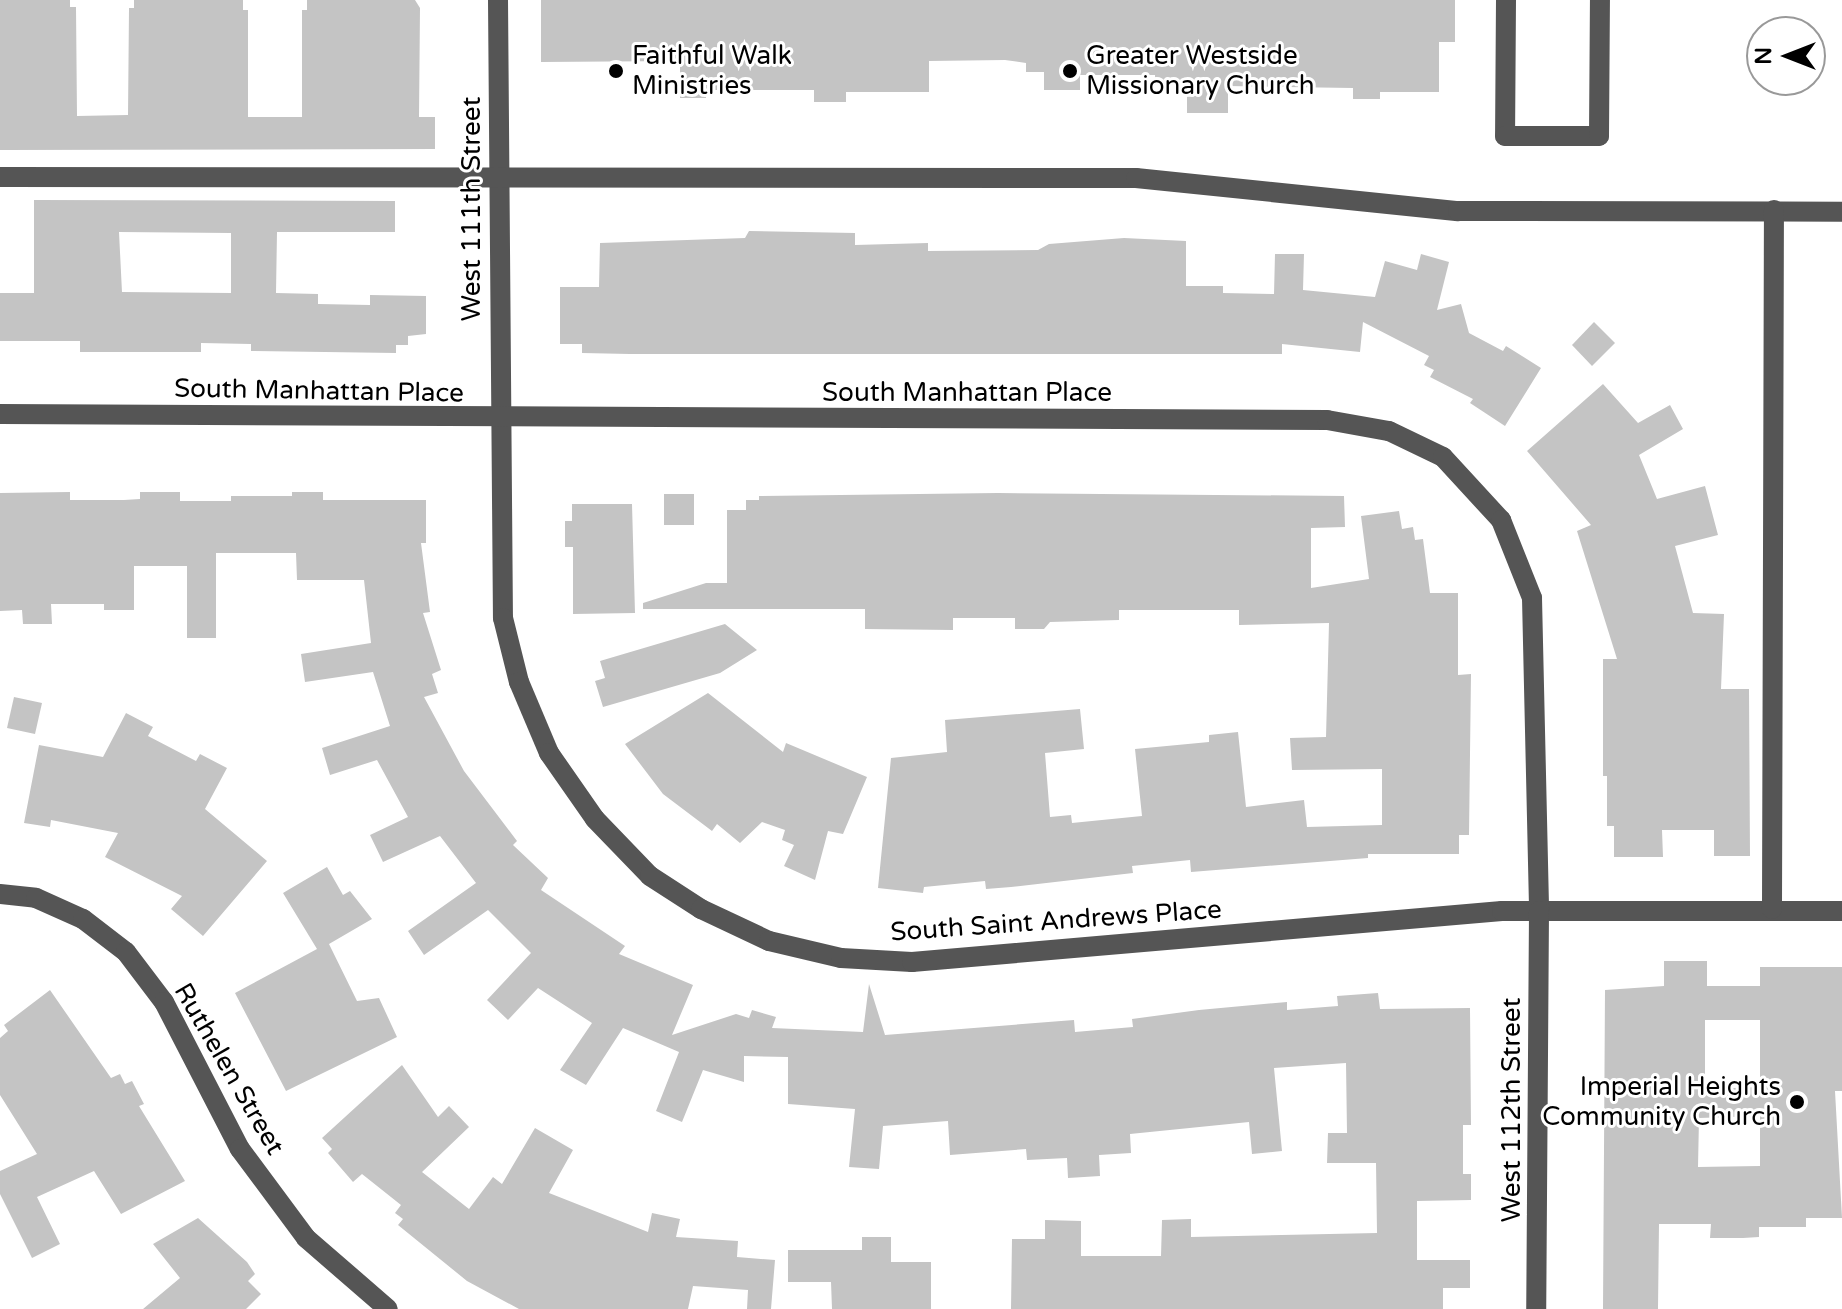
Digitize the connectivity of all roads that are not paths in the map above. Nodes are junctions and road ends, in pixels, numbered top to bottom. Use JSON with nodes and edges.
{"nodes":[{"id":1,"x":498,"y":0,"type":"edge"},
{"id":2,"x":1506,"y":0,"type":"edge"},
{"id":3,"x":1600,"y":0,"type":"edge"},
{"id":4,"x":497,"y":175,"type":"junction"},
{"id":5,"x":0,"y":177,"type":"edge"},
{"id":6,"x":1774,"y":210,"type":"junction"},
{"id":7,"x":1842,"y":212,"type":"edge"},
{"id":8,"x":0,"y":414,"type":"edge"},
{"id":9,"x":498,"y":419,"type":"junction"},
{"id":10,"x":0,"y":894,"type":"edge"},
{"id":11,"x":1772,"y":909,"type":"junction"},
{"id":12,"x":1539,"y":911,"type":"junction"},
{"id":13,"x":1842,"y":911,"type":"edge"},
{"id":14,"x":388,"y":1309,"type":"edge"},
{"id":15,"x":1536,"y":1309,"type":"edge"}],
"edges":[{"from":1,"to":4,"type":"street","name":"West 111th Street"},
{"from":2,"to":3,"type":"street"},
{"from":4,"to":5,"type":"street"},
{"from":4,"to":6,"type":"street"},
{"from":4,"to":9,"type":"street","name":"West 111th Street"},
{"from":6,"to":7,"type":"street"},
{"from":6,"to":11,"type":"street"},
{"from":8,"to":9,"type":"street","name":"South Manhattan Place"},
{"from":9,"to":12,"type":"street","name":"South Saint Andrews Place"},
{"from":9,"to":12,"type":"street","name":"South Manhattan Place"},
{"from":10,"to":14,"type":"street","name":"Ruthelen Street"},
{"from":11,"to":12,"type":"street","name":"South Saint Andrews Place"},
{"from":11,"to":13,"type":"street","name":"South Saint Andrews Place"},
{"from":12,"to":15,"type":"street","name":"West 112th Street"}]}
